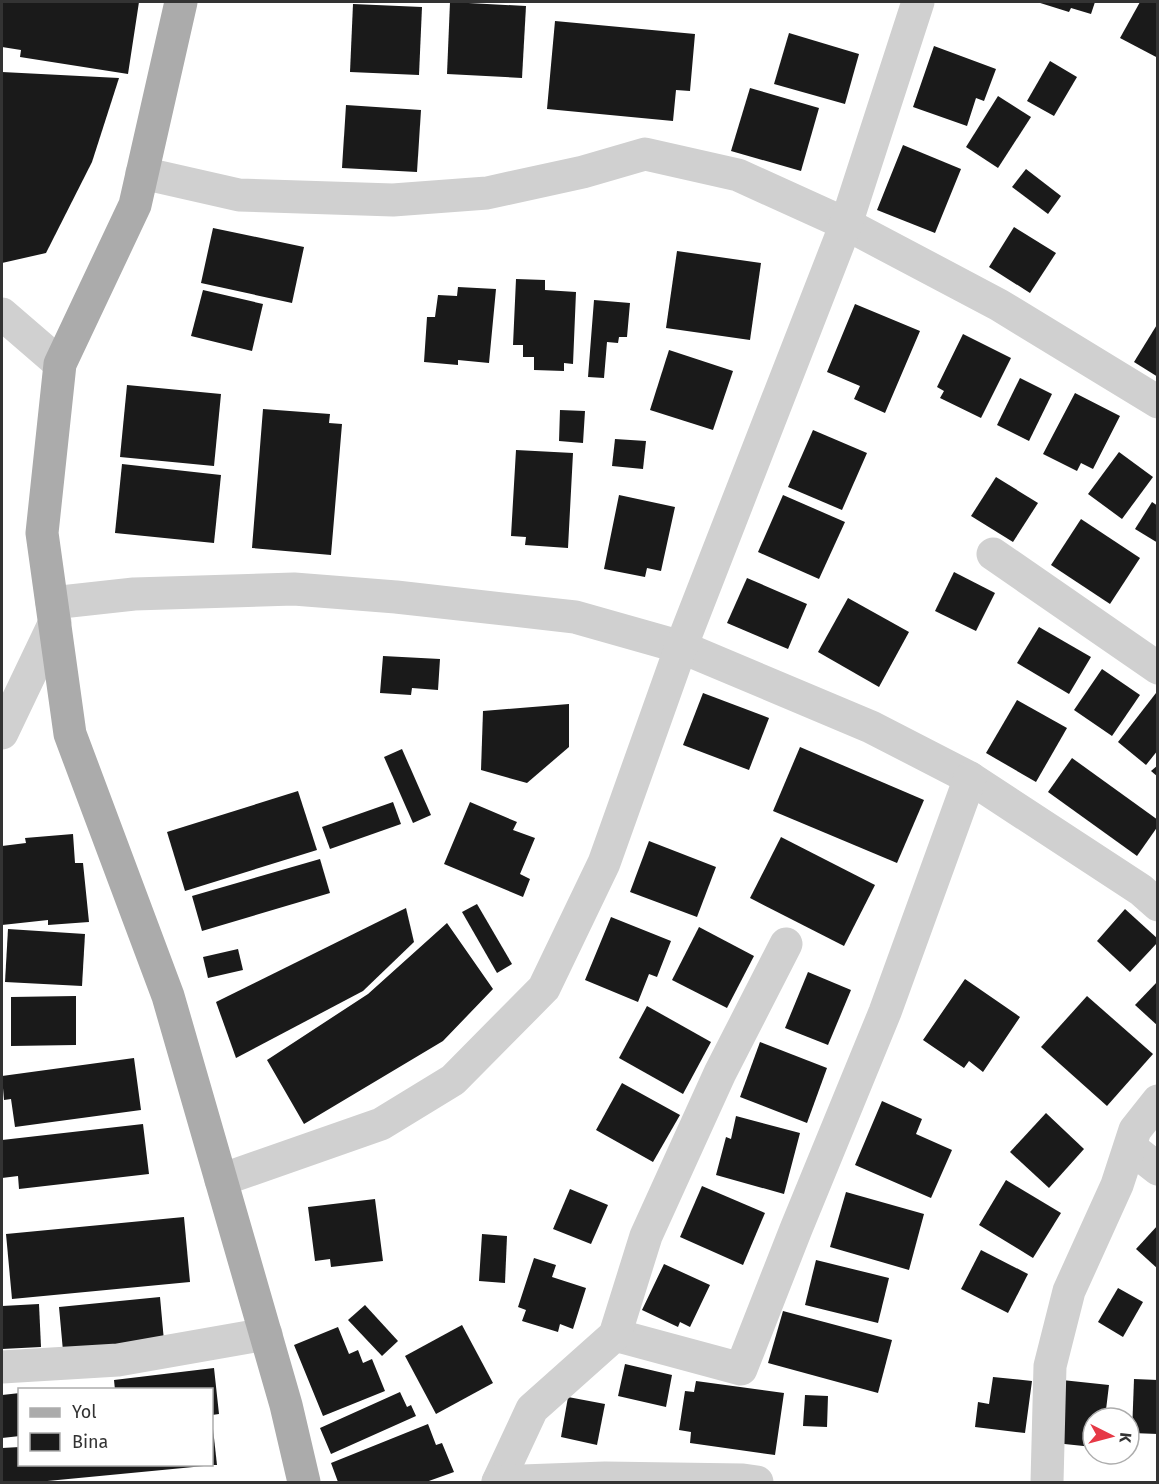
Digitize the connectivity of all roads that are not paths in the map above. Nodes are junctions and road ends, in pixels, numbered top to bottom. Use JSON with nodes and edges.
{"nodes":[{"id":1,"x":181,"y":2,"type":"edge"},
{"id":2,"x":918,"y":2,"type":"edge"},
{"id":3,"x":142,"y":173,"type":"junction"},
{"id":4,"x":846,"y":224,"type":"junction"},
{"id":5,"x":2,"y":314,"type":"edge"},
{"id":6,"x":60,"y":364,"type":"junction"},
{"id":7,"x":1158,"y":402,"type":"edge"},
{"id":8,"x":993,"y":554,"type":"dead end"},
{"id":9,"x":53,"y":613,"type":"junction"},
{"id":10,"x":681,"y":646,"type":"junction"},
{"id":11,"x":1158,"y":668,"type":"edge"},
{"id":12,"x":2,"y":733,"type":"edge"},
{"id":13,"x":970,"y":778,"type":"junction"},
{"id":14,"x":1158,"y":905,"type":"edge"},
{"id":15,"x":786,"y":944,"type":"dead end"},
{"id":16,"x":1158,"y":1101,"type":"edge"},
{"id":17,"x":1130,"y":1147,"type":"junction"},
{"id":18,"x":1158,"y":1169,"type":"edge"},
{"id":19,"x":221,"y":1180,"type":"junction"},
{"id":20,"x":266,"y":1334,"type":"junction"},
{"id":21,"x":615,"y":1335,"type":"junction"},
{"id":22,"x":2,"y":1367,"type":"edge"},
{"id":23,"x":304,"y":1482,"type":"edge"},
{"id":24,"x":498,"y":1482,"type":"edge"},
{"id":25,"x":757,"y":1482,"type":"edge"},
{"id":26,"x":1047,"y":1482,"type":"edge"}],
"edges":[{"from":1,"to":3,"type":"main road"},
{"from":2,"to":4,"type":"street"},
{"from":3,"to":4,"type":"street"},
{"from":3,"to":6,"type":"main road"},
{"from":4,"to":7,"type":"street"},
{"from":4,"to":10,"type":"street"},
{"from":5,"to":6,"type":"street"},
{"from":6,"to":9,"type":"main road"},
{"from":8,"to":11,"type":"street"},
{"from":9,"to":10,"type":"street"},
{"from":9,"to":12,"type":"street"},
{"from":9,"to":19,"type":"main road"},
{"from":10,"to":13,"type":"street"},
{"from":10,"to":19,"type":"street"},
{"from":13,"to":14,"type":"street"},
{"from":13,"to":21,"type":"street"},
{"from":15,"to":21,"type":"street"},
{"from":16,"to":17,"type":"street"},
{"from":17,"to":18,"type":"street"},
{"from":17,"to":26,"type":"street"},
{"from":19,"to":20,"type":"main road"},
{"from":20,"to":22,"type":"street"},
{"from":20,"to":23,"type":"main road"},
{"from":21,"to":24,"type":"street"},
{"from":24,"to":25,"type":"street"}]}
